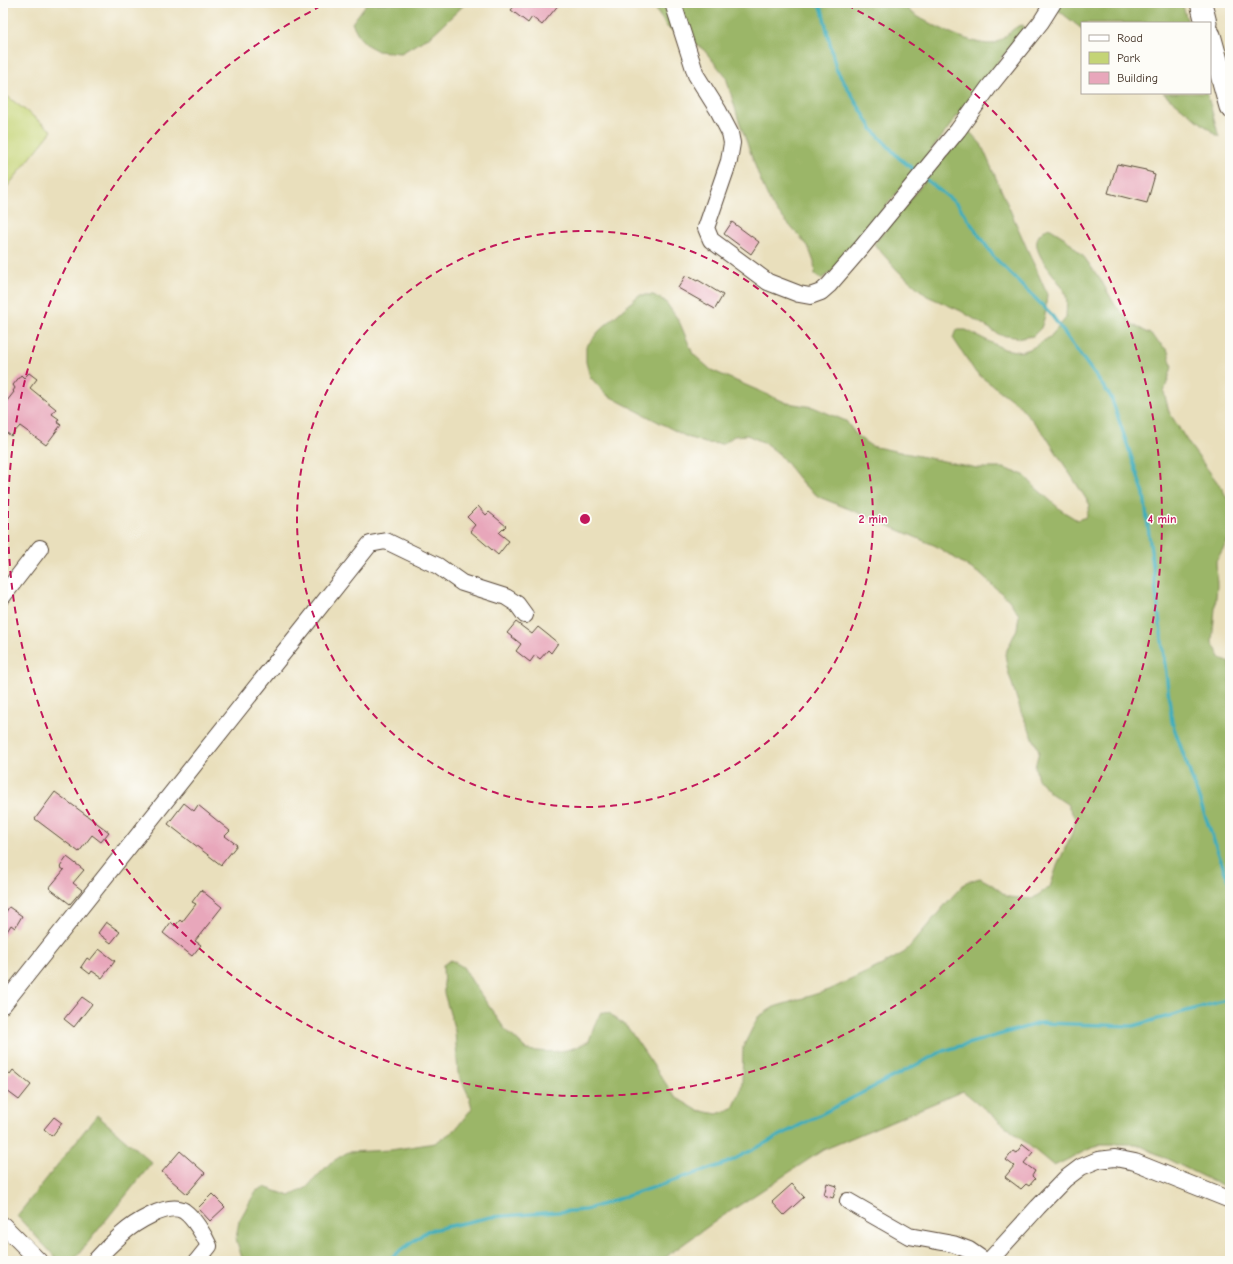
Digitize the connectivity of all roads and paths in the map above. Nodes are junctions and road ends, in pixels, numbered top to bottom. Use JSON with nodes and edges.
{"nodes":[{"id":1,"x":673,"y":3,"type":"edge"},
{"id":2,"x":1053,"y":3,"type":"edge"},
{"id":3,"x":1201,"y":3,"type":"edge"},
{"id":4,"x":1206,"y":22,"type":"edge"},
{"id":5,"x":1211,"y":40,"type":"edge"},
{"id":6,"x":1230,"y":107,"type":"edge"},
{"id":7,"x":40,"y":548,"type":"dead end"},
{"id":8,"x":3,"y":596,"type":"edge"},
{"id":9,"x":525,"y":615,"type":"dead end"},
{"id":10,"x":3,"y":1005,"type":"edge"},
{"id":11,"x":1230,"y":1200,"type":"edge"},
{"id":12,"x":848,"y":1201,"type":"dead end"},
{"id":13,"x":3,"y":1225,"type":"edge"},
{"id":14,"x":39,"y":1261,"type":"edge"},
{"id":15,"x":95,"y":1261,"type":"edge"},
{"id":16,"x":197,"y":1261,"type":"edge"},
{"id":17,"x":985,"y":1261,"type":"edge"},
{"id":18,"x":989,"y":1261,"type":"edge"}],
"edges":[{"from":1,"to":2,"type":"street"},
{"from":3,"to":4,"type":"main road"},
{"from":5,"to":6,"type":"main road"},
{"from":7,"to":8,"type":"street"},
{"from":9,"to":10,"type":"street"},
{"from":11,"to":18,"type":"street"},
{"from":12,"to":17,"type":"street"},
{"from":13,"to":14,"type":"street"},
{"from":15,"to":16,"type":"street"}]}
